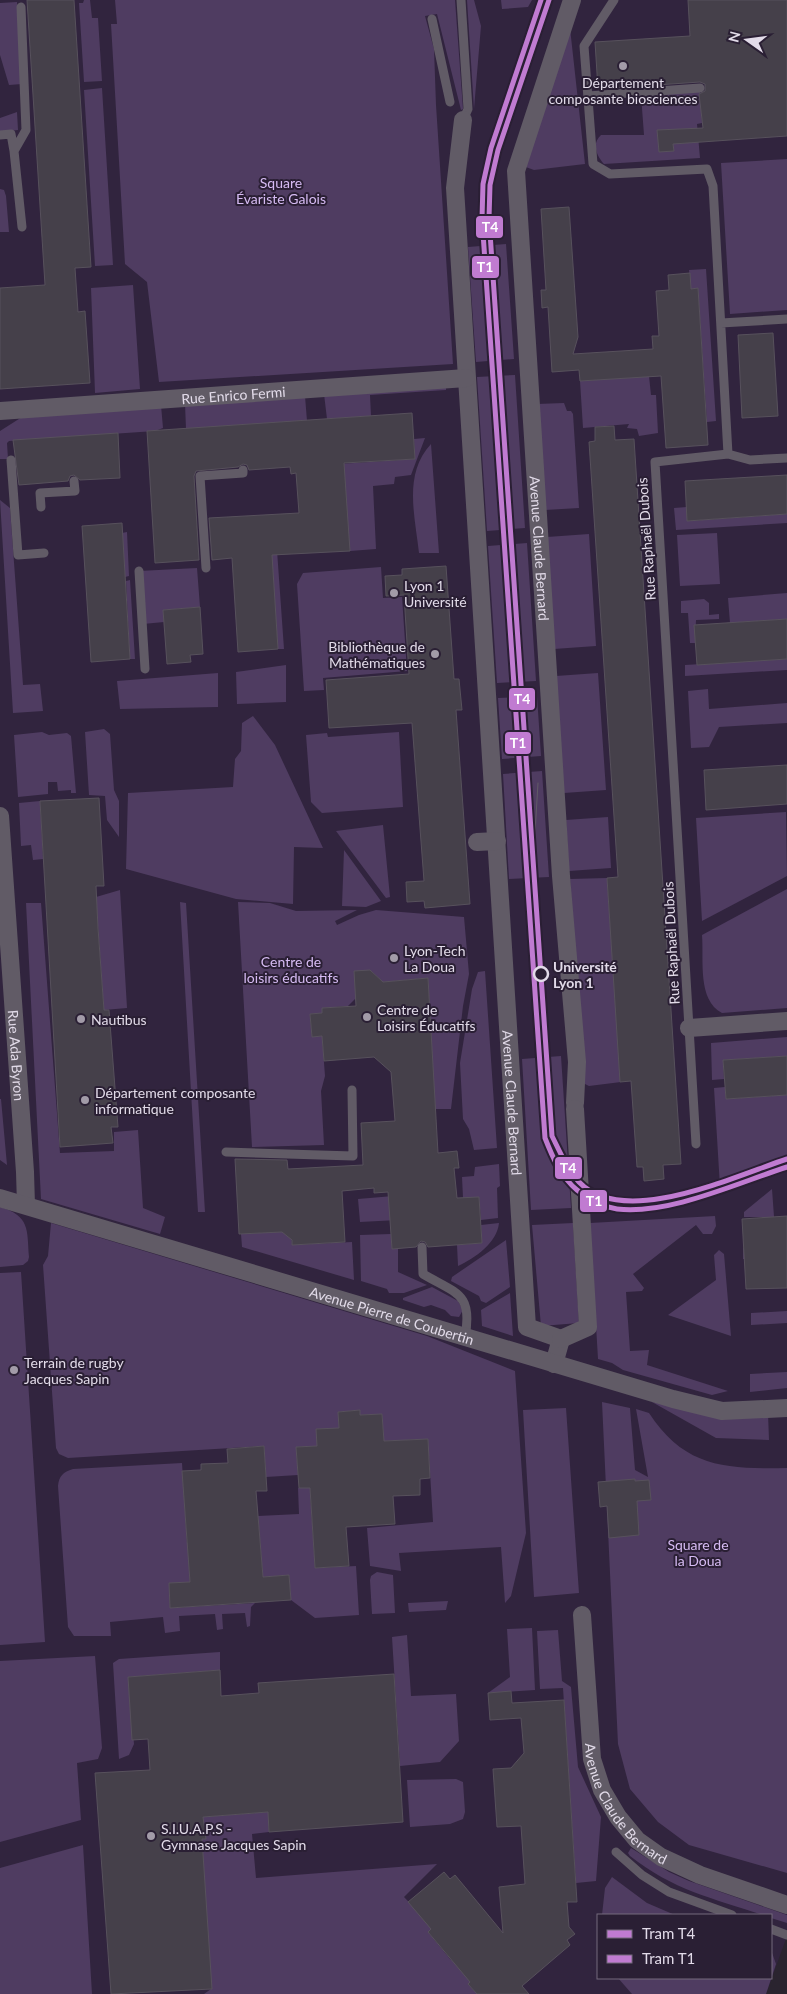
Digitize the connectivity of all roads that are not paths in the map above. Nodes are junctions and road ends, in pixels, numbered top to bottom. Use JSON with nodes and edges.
{"nodes":[{"id":1,"x":461,"y":0,"type":"edge"},
{"id":2,"x":572,"y":0,"type":"edge"},
{"id":3,"x":614,"y":0,"type":"edge"},
{"id":4,"x":21,"y":7,"type":"dead end"},
{"id":5,"x":432,"y":19,"type":"dead end"},
{"id":6,"x":700,"y":88,"type":"dead end"},
{"id":7,"x":588,"y":96,"type":"junction"},
{"id":8,"x":450,"y":102,"type":"dead end"},
{"id":9,"x":464,"y":120,"type":"joint"},
{"id":10,"x":0,"y":135,"type":"edge"},
{"id":11,"x":14,"y":151,"type":"junction"},
{"id":12,"x":22,"y":227,"type":"dead end"},
{"id":13,"x":787,"y":319,"type":"edge"},
{"id":14,"x":721,"y":323,"type":"junction"},
{"id":15,"x":466,"y":378,"type":"junction"},
{"id":16,"x":0,"y":411,"type":"edge"},
{"id":17,"x":728,"y":454,"type":"junction"},
{"id":18,"x":787,"y":458,"type":"edge"},
{"id":19,"x":11,"y":460,"type":"dead end"},
{"id":20,"x":243,"y":470,"type":"dead end"},
{"id":21,"x":74,"y":481,"type":"dead end"},
{"id":22,"x":41,"y":507,"type":"dead end"},
{"id":23,"x":44,"y":553,"type":"dead end"},
{"id":24,"x":206,"y":568,"type":"dead end"},
{"id":25,"x":139,"y":571,"type":"dead end"},
{"id":26,"x":145,"y":669,"type":"dead end"},
{"id":27,"x":0,"y":816,"type":"edge"},
{"id":28,"x":497,"y":841,"type":"junction"},
{"id":29,"x":477,"y":842,"type":"dead end"},
{"id":30,"x":787,"y":1021,"type":"edge"},
{"id":31,"x":690,"y":1028,"type":"junction"},
{"id":32,"x":352,"y":1090,"type":"dead end"},
{"id":33,"x":696,"y":1144,"type":"dead end"},
{"id":34,"x":226,"y":1152,"type":"dead end"},
{"id":35,"x":0,"y":1198,"type":"edge"},
{"id":36,"x":26,"y":1205,"type":"junction"},
{"id":37,"x":422,"y":1247,"type":"dead end"},
{"id":38,"x":465,"y":1337,"type":"junction"},
{"id":39,"x":561,"y":1340,"type":"junction"},
{"id":40,"x":554,"y":1364,"type":"junction"},
{"id":41,"x":787,"y":1408,"type":"edge"},
{"id":42,"x":582,"y":1615,"type":"dead end"},
{"id":43,"x":616,"y":1852,"type":"dead end"},
{"id":44,"x":787,"y":1904,"type":"edge"},
{"id":45,"x":729,"y":1914,"type":"edge"},
{"id":46,"x":772,"y":1929,"type":"edge"},
{"id":47,"x":787,"y":1935,"type":"edge"}],
"edges":[{"from":1,"to":9,"type":"lane"},
{"from":2,"to":39,"type":"street","name":"Avenue Claude Bernard"},
{"from":3,"to":7,"type":"lane"},
{"from":4,"to":11,"type":"lane"},
{"from":5,"to":8,"type":"lane"},
{"from":6,"to":7,"type":"lane"},
{"from":7,"to":14,"type":"lane"},
{"from":9,"to":15,"type":"street","name":"Avenue Claude Bernard"},
{"from":10,"to":11,"type":"lane"},
{"from":11,"to":12,"type":"lane"},
{"from":13,"to":14,"type":"lane"},
{"from":14,"to":17,"type":"lane"},
{"from":15,"to":16,"type":"street","name":"Rue Enrico Fermi"},
{"from":15,"to":28,"type":"street","name":"Avenue Claude Bernard"},
{"from":17,"to":18,"type":"lane"},
{"from":17,"to":31,"type":"lane","name":"Rue Raphaël Dubois"},
{"from":19,"to":23,"type":"lane"},
{"from":20,"to":24,"type":"lane"},
{"from":21,"to":22,"type":"lane"},
{"from":25,"to":26,"type":"lane"},
{"from":27,"to":36,"type":"street","name":"Rue Ada Byron"},
{"from":28,"to":29,"type":"street"},
{"from":28,"to":39,"type":"street","name":"Avenue Claude Bernard"},
{"from":30,"to":31,"type":"street"},
{"from":31,"to":33,"type":"lane","name":"Rue Raphaël Dubois"},
{"from":32,"to":34,"type":"lane"},
{"from":35,"to":36,"type":"street","name":"Avenue Pierre de Coubertin"},
{"from":36,"to":38,"type":"street","name":"Avenue Pierre de Coubertin"},
{"from":37,"to":38,"type":"lane"},
{"from":38,"to":40,"type":"street","name":"Avenue Pierre de Coubertin"},
{"from":39,"to":40,"type":"street"},
{"from":40,"to":41,"type":"street","name":"Avenue Pierre de Coubertin"},
{"from":42,"to":44,"type":"street","name":"Avenue Claude Bernard"},
{"from":43,"to":45,"type":"lane"},
{"from":46,"to":47,"type":"lane"}]}
